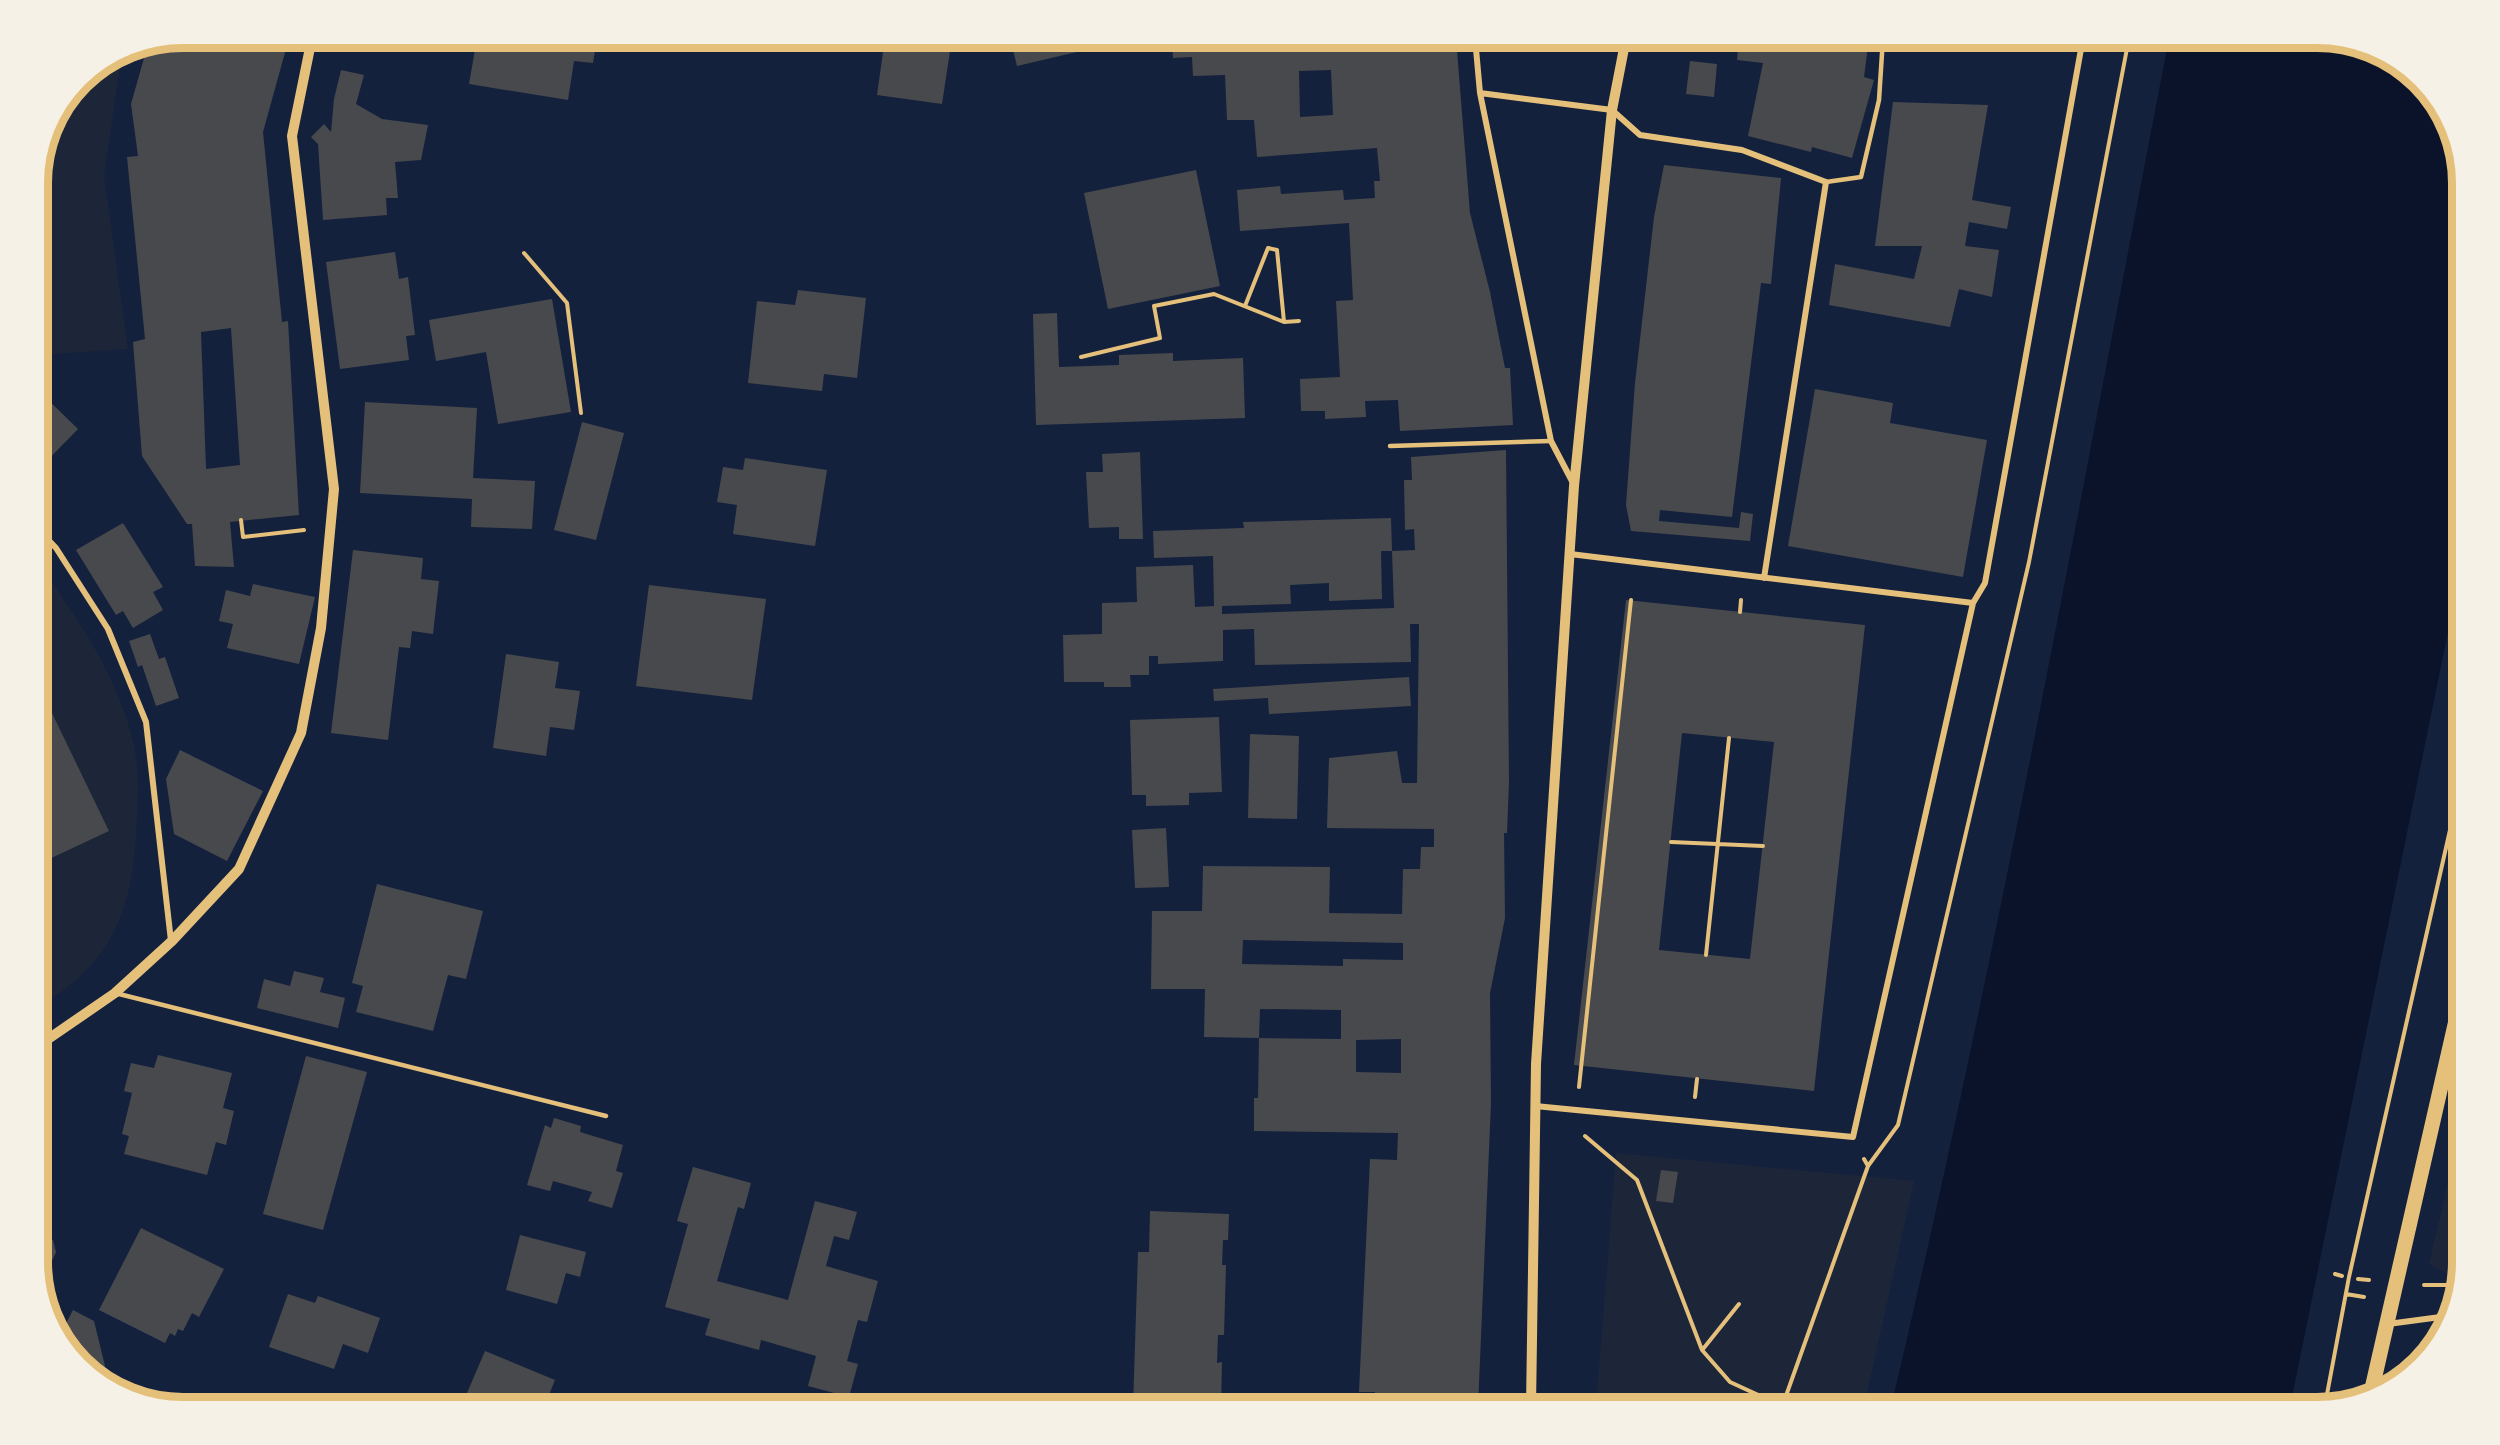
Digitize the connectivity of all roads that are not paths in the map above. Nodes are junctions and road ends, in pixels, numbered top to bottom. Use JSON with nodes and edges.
{"nodes":[{"id":1,"x":310,"y":48,"type":"edge"},
{"id":2,"x":1476,"y":48,"type":"edge"},
{"id":3,"x":1624,"y":48,"type":"edge"},
{"id":4,"x":1882,"y":48,"type":"edge"},
{"id":5,"x":2081,"y":48,"type":"edge"},
{"id":6,"x":1480,"y":93,"type":"junction"},
{"id":7,"x":1612,"y":110,"type":"junction"},
{"id":8,"x":1826,"y":182,"type":"junction"},
{"id":9,"x":1551,"y":441,"type":"junction"},
{"id":10,"x":1390,"y":446,"type":"dead end"},
{"id":11,"x":1574,"y":486,"type":"junction"},
{"id":12,"x":48,"y":539,"type":"edge"},
{"id":13,"x":1570,"y":554,"type":"junction"},
{"id":14,"x":1764,"y":578,"type":"junction"},
{"id":15,"x":1974,"y":603,"type":"junction"},
{"id":16,"x":171,"y":941,"type":"junction"},
{"id":17,"x":115,"y":993,"type":"junction"},
{"id":18,"x":2452,"y":1038,"type":"edge"},
{"id":19,"x":48,"y":1039,"type":"edge"},
{"id":20,"x":1535,"y":1106,"type":"junction"},
{"id":21,"x":606,"y":1116,"type":"dead end"},
{"id":22,"x":2440,"y":1317,"type":"edge"},
{"id":23,"x":2388,"y":1324,"type":"junction"},
{"id":24,"x":2373,"y":1385,"type":"edge"},
{"id":25,"x":1531,"y":1397,"type":"edge"}],
"edges":[{"from":1,"to":16,"type":"street"},
{"from":2,"to":6,"type":"street"},
{"from":3,"to":7,"type":"street"},
{"from":4,"to":8,"type":"lane"},
{"from":5,"to":15,"type":"street"},
{"from":6,"to":7,"type":"street"},
{"from":6,"to":9,"type":"street"},
{"from":7,"to":8,"type":"street"},
{"from":7,"to":11,"type":"street"},
{"from":8,"to":14,"type":"street"},
{"from":9,"to":10,"type":"lane"},
{"from":9,"to":11,"type":"street"},
{"from":11,"to":13,"type":"street"},
{"from":12,"to":16,"type":"street"},
{"from":13,"to":14,"type":"street"},
{"from":13,"to":20,"type":"street"},
{"from":14,"to":15,"type":"street"},
{"from":15,"to":20,"type":"street"},
{"from":16,"to":17,"type":"street"},
{"from":17,"to":19,"type":"street"},
{"from":17,"to":21,"type":"lane"},
{"from":18,"to":23,"type":"main road"},
{"from":20,"to":25,"type":"street"},
{"from":22,"to":23,"type":"street"},
{"from":23,"to":24,"type":"main road"}]}
